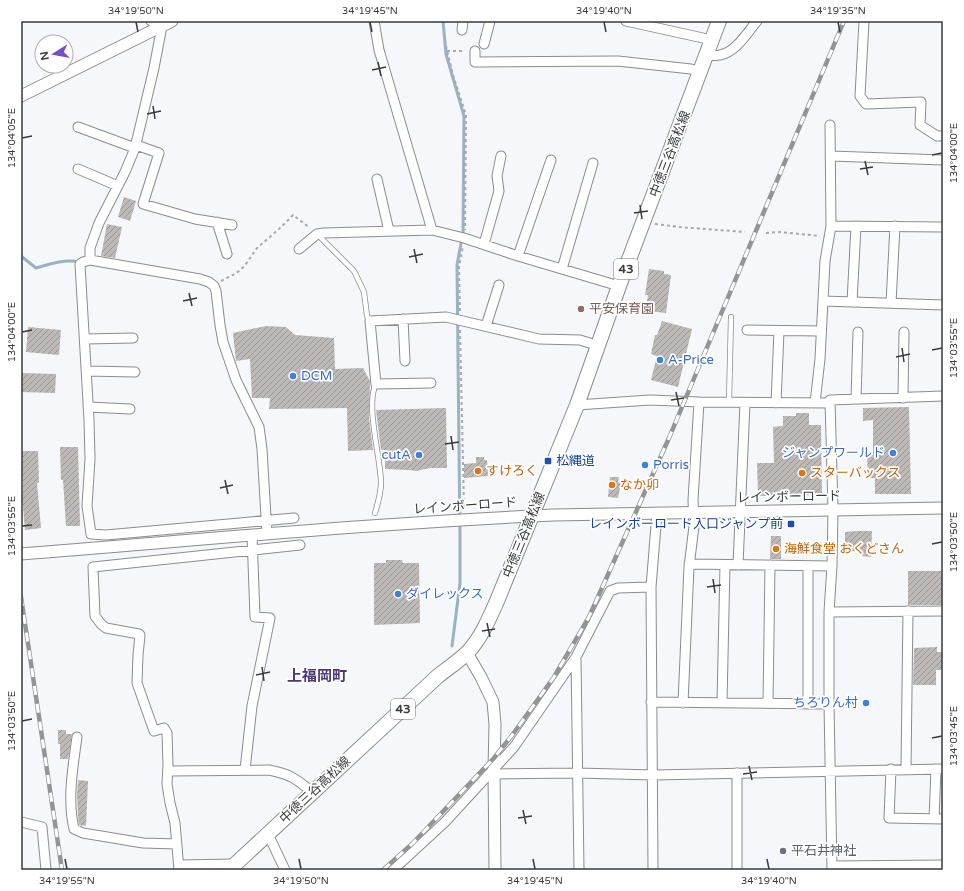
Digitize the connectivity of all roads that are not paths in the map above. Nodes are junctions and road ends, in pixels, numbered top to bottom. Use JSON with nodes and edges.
{"nodes":[{"id":1,"x":151,"y":21,"type":"edge"},
{"id":2,"x":172,"y":21,"type":"edge"},
{"id":3,"x":374,"y":21,"type":"edge"},
{"id":4,"x":490,"y":21,"type":"edge"},
{"id":5,"x":626,"y":21,"type":"edge"},
{"id":6,"x":719,"y":21,"type":"edge"},
{"id":7,"x":757,"y":21,"type":"edge"},
{"id":8,"x":864,"y":21,"type":"edge"},
{"id":9,"x":162,"y":26,"type":"junction"},
{"id":10,"x":712,"y":40,"type":"junction"},
{"id":11,"x":484,"y":44,"type":"dead end"},
{"id":12,"x":475,"y":51,"type":"road end"},
{"id":13,"x":708,"y":54,"type":"junction"},
{"id":14,"x":701,"y":72,"type":"junction"},
{"id":15,"x":21,"y":96,"type":"edge"},
{"id":16,"x":830,"y":125,"type":"dead end"},
{"id":17,"x":78,"y":127,"type":"dead end"},
{"id":18,"x":943,"y":136,"type":"edge"},
{"id":19,"x":135,"y":146,"type":"junction"},
{"id":20,"x":501,"y":156,"type":"dead end"},
{"id":21,"x":831,"y":156,"type":"junction"},
{"id":22,"x":551,"y":160,"type":"dead end"},
{"id":23,"x":943,"y":160,"type":"edge"},
{"id":24,"x":593,"y":163,"type":"dead end"},
{"id":25,"x":78,"y":169,"type":"dead end"},
{"id":26,"x":377,"y":179,"type":"dead end"},
{"id":27,"x":118,"y":186,"type":"junction"},
{"id":28,"x":217,"y":222,"type":"junction"},
{"id":29,"x":232,"y":225,"type":"dead end"},
{"id":30,"x":831,"y":226,"type":"junction"},
{"id":31,"x":856,"y":226,"type":"junction"},
{"id":32,"x":895,"y":226,"type":"junction"},
{"id":33,"x":943,"y":227,"type":"edge"},
{"id":34,"x":432,"y":230,"type":"junction"},
{"id":35,"x":389,"y":231,"type":"junction"},
{"id":36,"x":317,"y":234,"type":"junction"},
{"id":37,"x":484,"y":244,"type":"junction"},
{"id":38,"x":300,"y":249,"type":"dead end"},
{"id":39,"x":227,"y":254,"type":"dead end"},
{"id":40,"x":518,"y":256,"type":"junction"},
{"id":41,"x":90,"y":260,"type":"junction"},
{"id":42,"x":562,"y":269,"type":"junction"},
{"id":43,"x":498,"y":285,"type":"dead end"},
{"id":44,"x":619,"y":286,"type":"junction"},
{"id":45,"x":823,"y":301,"type":"junction"},
{"id":46,"x":852,"y":302,"type":"junction"},
{"id":47,"x":891,"y":303,"type":"junction"},
{"id":48,"x":943,"y":305,"type":"edge"},
{"id":49,"x":730,"y":317,"type":"dead end"},
{"id":50,"x":403,"y":319,"type":"junction"},
{"id":51,"x":370,"y":321,"type":"junction"},
{"id":52,"x":486,"y":326,"type":"junction"},
{"id":53,"x":746,"y":330,"type":"dead end"},
{"id":54,"x":779,"y":330,"type":"junction"},
{"id":55,"x":822,"y":331,"type":"junction"},
{"id":56,"x":858,"y":332,"type":"dead end"},
{"id":57,"x":904,"y":332,"type":"dead end"},
{"id":58,"x":133,"y":338,"type":"dead end"},
{"id":59,"x":85,"y":339,"type":"junction"},
{"id":60,"x":599,"y":346,"type":"junction"},
{"id":61,"x":405,"y":361,"type":"dead end"},
{"id":62,"x":86,"y":371,"type":"junction"},
{"id":63,"x":135,"y":372,"type":"dead end"},
{"id":64,"x":431,"y":383,"type":"dead end"},
{"id":65,"x":376,"y":384,"type":"junction"},
{"id":66,"x":943,"y":396,"type":"edge"},
{"id":67,"x":903,"y":398,"type":"junction"},
{"id":68,"x":856,"y":399,"type":"junction"},
{"id":69,"x":699,"y":402,"type":"junction"},
{"id":70,"x":729,"y":402,"type":"junction"},
{"id":71,"x":745,"y":403,"type":"junction"},
{"id":72,"x":776,"y":403,"type":"junction"},
{"id":73,"x":815,"y":403,"type":"junction"},
{"id":74,"x":830,"y":403,"type":"junction"},
{"id":75,"x":577,"y":405,"type":"junction"},
{"id":76,"x":88,"y":407,"type":"junction"},
{"id":77,"x":130,"y":409,"type":"dead end"},
{"id":78,"x":943,"y":508,"type":"edge"},
{"id":79,"x":833,"y":510,"type":"junction"},
{"id":80,"x":694,"y":512,"type":"junction"},
{"id":81,"x":740,"y":512,"type":"junction"},
{"id":82,"x":375,"y":513,"type":"dead end"},
{"id":83,"x":657,"y":513,"type":"junction"},
{"id":84,"x":532,"y":516,"type":"junction"},
{"id":85,"x":294,"y":518,"type":"dead end"},
{"id":86,"x":267,"y":520,"type":"junction"},
{"id":87,"x":267,"y":534,"type":"junction"},
{"id":88,"x":252,"y":535,"type":"junction"},
{"id":89,"x":300,"y":545,"type":"dead end"},
{"id":90,"x":251,"y":550,"type":"junction"},
{"id":91,"x":21,"y":554,"type":"edge"},
{"id":92,"x":689,"y":564,"type":"junction"},
{"id":93,"x":725,"y":565,"type":"junction"},
{"id":94,"x":738,"y":565,"type":"junction"},
{"id":95,"x":770,"y":565,"type":"junction"},
{"id":96,"x":808,"y":566,"type":"junction"},
{"id":97,"x":832,"y":566,"type":"junction"},
{"id":98,"x":651,"y":588,"type":"junction"},
{"id":99,"x":908,"y":611,"type":"junction"},
{"id":100,"x":943,"y":611,"type":"edge"},
{"id":101,"x":829,"y":612,"type":"junction"},
{"id":102,"x":467,"y":653,"type":"junction"},
{"id":103,"x":576,"y":657,"type":"junction"},
{"id":104,"x":651,"y":702,"type":"junction"},
{"id":105,"x":683,"y":702,"type":"junction"},
{"id":106,"x":722,"y":703,"type":"junction"},
{"id":107,"x":768,"y":703,"type":"junction"},
{"id":108,"x":808,"y":704,"type":"junction"},
{"id":109,"x":829,"y":704,"type":"junction"},
{"id":110,"x":77,"y":736,"type":"dead end"},
{"id":111,"x":891,"y":769,"type":"junction"},
{"id":112,"x":906,"y":769,"type":"junction"},
{"id":113,"x":939,"y":769,"type":"edge"},
{"id":114,"x":246,"y":770,"type":"junction"},
{"id":115,"x":168,"y":771,"type":"junction"},
{"id":116,"x":831,"y":771,"type":"junction"},
{"id":117,"x":494,"y":772,"type":"junction"},
{"id":118,"x":578,"y":773,"type":"junction"},
{"id":119,"x":737,"y":773,"type":"junction"},
{"id":120,"x":653,"y":775,"type":"junction"},
{"id":121,"x":313,"y":793,"type":"junction"},
{"id":122,"x":938,"y":819,"type":"edge"},
{"id":123,"x":21,"y":822,"type":"edge"},
{"id":124,"x":268,"y":834,"type":"junction"},
{"id":125,"x":177,"y":844,"type":"junction"},
{"id":126,"x":231,"y":867,"type":"edge"},
{"id":127,"x":940,"y":867,"type":"edge"},
{"id":128,"x":179,"y":868,"type":"edge"},
{"id":129,"x":832,"y":868,"type":"edge"},
{"id":130,"x":46,"y":870,"type":"edge"},
{"id":131,"x":285,"y":870,"type":"edge"},
{"id":132,"x":393,"y":870,"type":"edge"},
{"id":133,"x":495,"y":870,"type":"edge"},
{"id":134,"x":579,"y":870,"type":"edge"},
{"id":135,"x":654,"y":870,"type":"edge"},
{"id":136,"x":737,"y":870,"type":"edge"}],
"edges":[{"from":1,"to":9,"type":"street"},
{"from":2,"to":9,"type":"street"},
{"from":3,"to":34,"type":"street"},
{"from":4,"to":11,"type":"street"},
{"from":5,"to":10,"type":"street"},
{"from":6,"to":10,"type":"main road","name":"中徳三谷高松線","number":"43"},
{"from":7,"to":13,"type":"street"},
{"from":8,"to":18,"type":"street"},
{"from":9,"to":15,"type":"street"},
{"from":9,"to":19,"type":"street"},
{"from":10,"to":13,"type":"main road","name":"中徳三谷高松線","number":"43"},
{"from":12,"to":14,"type":"street"},
{"from":13,"to":14,"type":"main road","name":"中徳三谷高松線","number":"43"},
{"from":14,"to":44,"type":"main road","name":"中徳三谷高松線","number":"43"},
{"from":16,"to":21,"type":"street"},
{"from":17,"to":19,"type":"street"},
{"from":19,"to":27,"type":"street"},
{"from":19,"to":28,"type":"street"},
{"from":20,"to":37,"type":"street"},
{"from":21,"to":23,"type":"street"},
{"from":21,"to":30,"type":"street"},
{"from":22,"to":40,"type":"street"},
{"from":24,"to":42,"type":"street"},
{"from":25,"to":27,"type":"street"},
{"from":26,"to":35,"type":"street"},
{"from":27,"to":41,"type":"street"},
{"from":28,"to":29,"type":"street"},
{"from":28,"to":39,"type":"street"},
{"from":30,"to":31,"type":"street"},
{"from":30,"to":45,"type":"street"},
{"from":31,"to":32,"type":"street"},
{"from":31,"to":46,"type":"street"},
{"from":32,"to":33,"type":"street"},
{"from":32,"to":47,"type":"street"},
{"from":34,"to":35,"type":"street"},
{"from":34,"to":37,"type":"street"},
{"from":35,"to":36,"type":"street"},
{"from":36,"to":38,"type":"street"},
{"from":36,"to":51,"type":"lane"},
{"from":37,"to":40,"type":"street"},
{"from":40,"to":42,"type":"street"},
{"from":41,"to":59,"type":"street"},
{"from":41,"to":86,"type":"street"},
{"from":42,"to":44,"type":"street"},
{"from":43,"to":52,"type":"street"},
{"from":44,"to":60,"type":"main road","name":"中徳三谷高松線","number":"43"},
{"from":45,"to":46,"type":"street"},
{"from":45,"to":55,"type":"street"},
{"from":46,"to":47,"type":"street"},
{"from":47,"to":48,"type":"street"},
{"from":49,"to":70,"type":"lane"},
{"from":50,"to":51,"type":"street"},
{"from":50,"to":52,"type":"street"},
{"from":50,"to":61,"type":"street"},
{"from":51,"to":65,"type":"street"},
{"from":52,"to":60,"type":"street"},
{"from":53,"to":54,"type":"street"},
{"from":54,"to":55,"type":"street"},
{"from":54,"to":72,"type":"street"},
{"from":55,"to":73,"type":"street"},
{"from":56,"to":68,"type":"street"},
{"from":57,"to":67,"type":"street"},
{"from":58,"to":59,"type":"street"},
{"from":59,"to":62,"type":"street"},
{"from":60,"to":75,"type":"main road","name":"中徳三谷高松線","number":"43"},
{"from":62,"to":63,"type":"street"},
{"from":62,"to":76,"type":"street"},
{"from":64,"to":65,"type":"street"},
{"from":65,"to":82,"type":"lane"},
{"from":66,"to":67,"type":"street"},
{"from":67,"to":68,"type":"street"},
{"from":68,"to":74,"type":"street"},
{"from":69,"to":70,"type":"street"},
{"from":69,"to":75,"type":"street"},
{"from":69,"to":80,"type":"street"},
{"from":70,"to":71,"type":"street"},
{"from":71,"to":72,"type":"street"},
{"from":71,"to":81,"type":"street"},
{"from":72,"to":73,"type":"street"},
{"from":73,"to":74,"type":"street"},
{"from":74,"to":79,"type":"street"},
{"from":75,"to":84,"type":"main road","name":"中徳三谷高松線","number":"43"},
{"from":76,"to":77,"type":"street"},
{"from":76,"to":86,"type":"street"},
{"from":78,"to":79,"type":"street","name":"レインボーロード"},
{"from":79,"to":81,"type":"street","name":"レインボーロード"},
{"from":79,"to":97,"type":"street"},
{"from":80,"to":81,"type":"street","name":"レインボーロード"},
{"from":80,"to":83,"type":"street","name":"レインボーロード"},
{"from":80,"to":92,"type":"street"},
{"from":81,"to":94,"type":"street"},
{"from":83,"to":84,"type":"street","name":"レインボーロード"},
{"from":83,"to":98,"type":"street"},
{"from":84,"to":87,"type":"street","name":"レインボーロード"},
{"from":84,"to":102,"type":"main road","name":"中徳三谷高松線","number":"43"},
{"from":85,"to":86,"type":"street"},
{"from":86,"to":87,"type":"street"},
{"from":87,"to":88,"type":"street","name":"レインボーロード"},
{"from":88,"to":90,"type":"street"},
{"from":88,"to":91,"type":"street","name":"レインボーロード"},
{"from":89,"to":90,"type":"street"},
{"from":90,"to":114,"type":"street"},
{"from":90,"to":115,"type":"street"},
{"from":92,"to":93,"type":"street"},
{"from":92,"to":105,"type":"street"},
{"from":93,"to":94,"type":"street"},
{"from":93,"to":106,"type":"street"},
{"from":94,"to":95,"type":"street"},
{"from":95,"to":96,"type":"street"},
{"from":95,"to":107,"type":"street"},
{"from":96,"to":97,"type":"street"},
{"from":96,"to":108,"type":"street"},
{"from":97,"to":101,"type":"street"},
{"from":98,"to":103,"type":"street"},
{"from":98,"to":104,"type":"street"},
{"from":99,"to":100,"type":"street"},
{"from":99,"to":101,"type":"street"},
{"from":99,"to":112,"type":"street"},
{"from":101,"to":109,"type":"street"},
{"from":102,"to":117,"type":"street"},
{"from":102,"to":121,"type":"main road","name":"中徳三谷高松線","number":"43"},
{"from":103,"to":117,"type":"street"},
{"from":103,"to":118,"type":"street"},
{"from":104,"to":105,"type":"street"},
{"from":104,"to":120,"type":"street"},
{"from":105,"to":106,"type":"street"},
{"from":106,"to":107,"type":"street"},
{"from":107,"to":108,"type":"street"},
{"from":108,"to":109,"type":"street"},
{"from":109,"to":116,"type":"street"},
{"from":110,"to":125,"type":"street"},
{"from":111,"to":112,"type":"street"},
{"from":111,"to":116,"type":"street"},
{"from":111,"to":122,"type":"street"},
{"from":112,"to":113,"type":"street"},
{"from":113,"to":122,"type":"street"},
{"from":114,"to":115,"type":"street"},
{"from":114,"to":121,"type":"street"},
{"from":115,"to":125,"type":"street"},
{"from":116,"to":119,"type":"street"},
{"from":116,"to":129,"type":"street"},
{"from":117,"to":118,"type":"street"},
{"from":117,"to":132,"type":"street"},
{"from":117,"to":133,"type":"street"},
{"from":118,"to":120,"type":"street"},
{"from":118,"to":134,"type":"street"},
{"from":119,"to":120,"type":"street"},
{"from":119,"to":136,"type":"street"},
{"from":120,"to":135,"type":"street"},
{"from":121,"to":124,"type":"main road","name":"中徳三谷高松線","number":"43"},
{"from":123,"to":130,"type":"street"},
{"from":124,"to":126,"type":"main road","name":"中徳三谷高松線","number":"43"},
{"from":124,"to":131,"type":"street"},
{"from":125,"to":128,"type":"street"},
{"from":126,"to":128,"type":"street"},
{"from":127,"to":129,"type":"street"}]}
